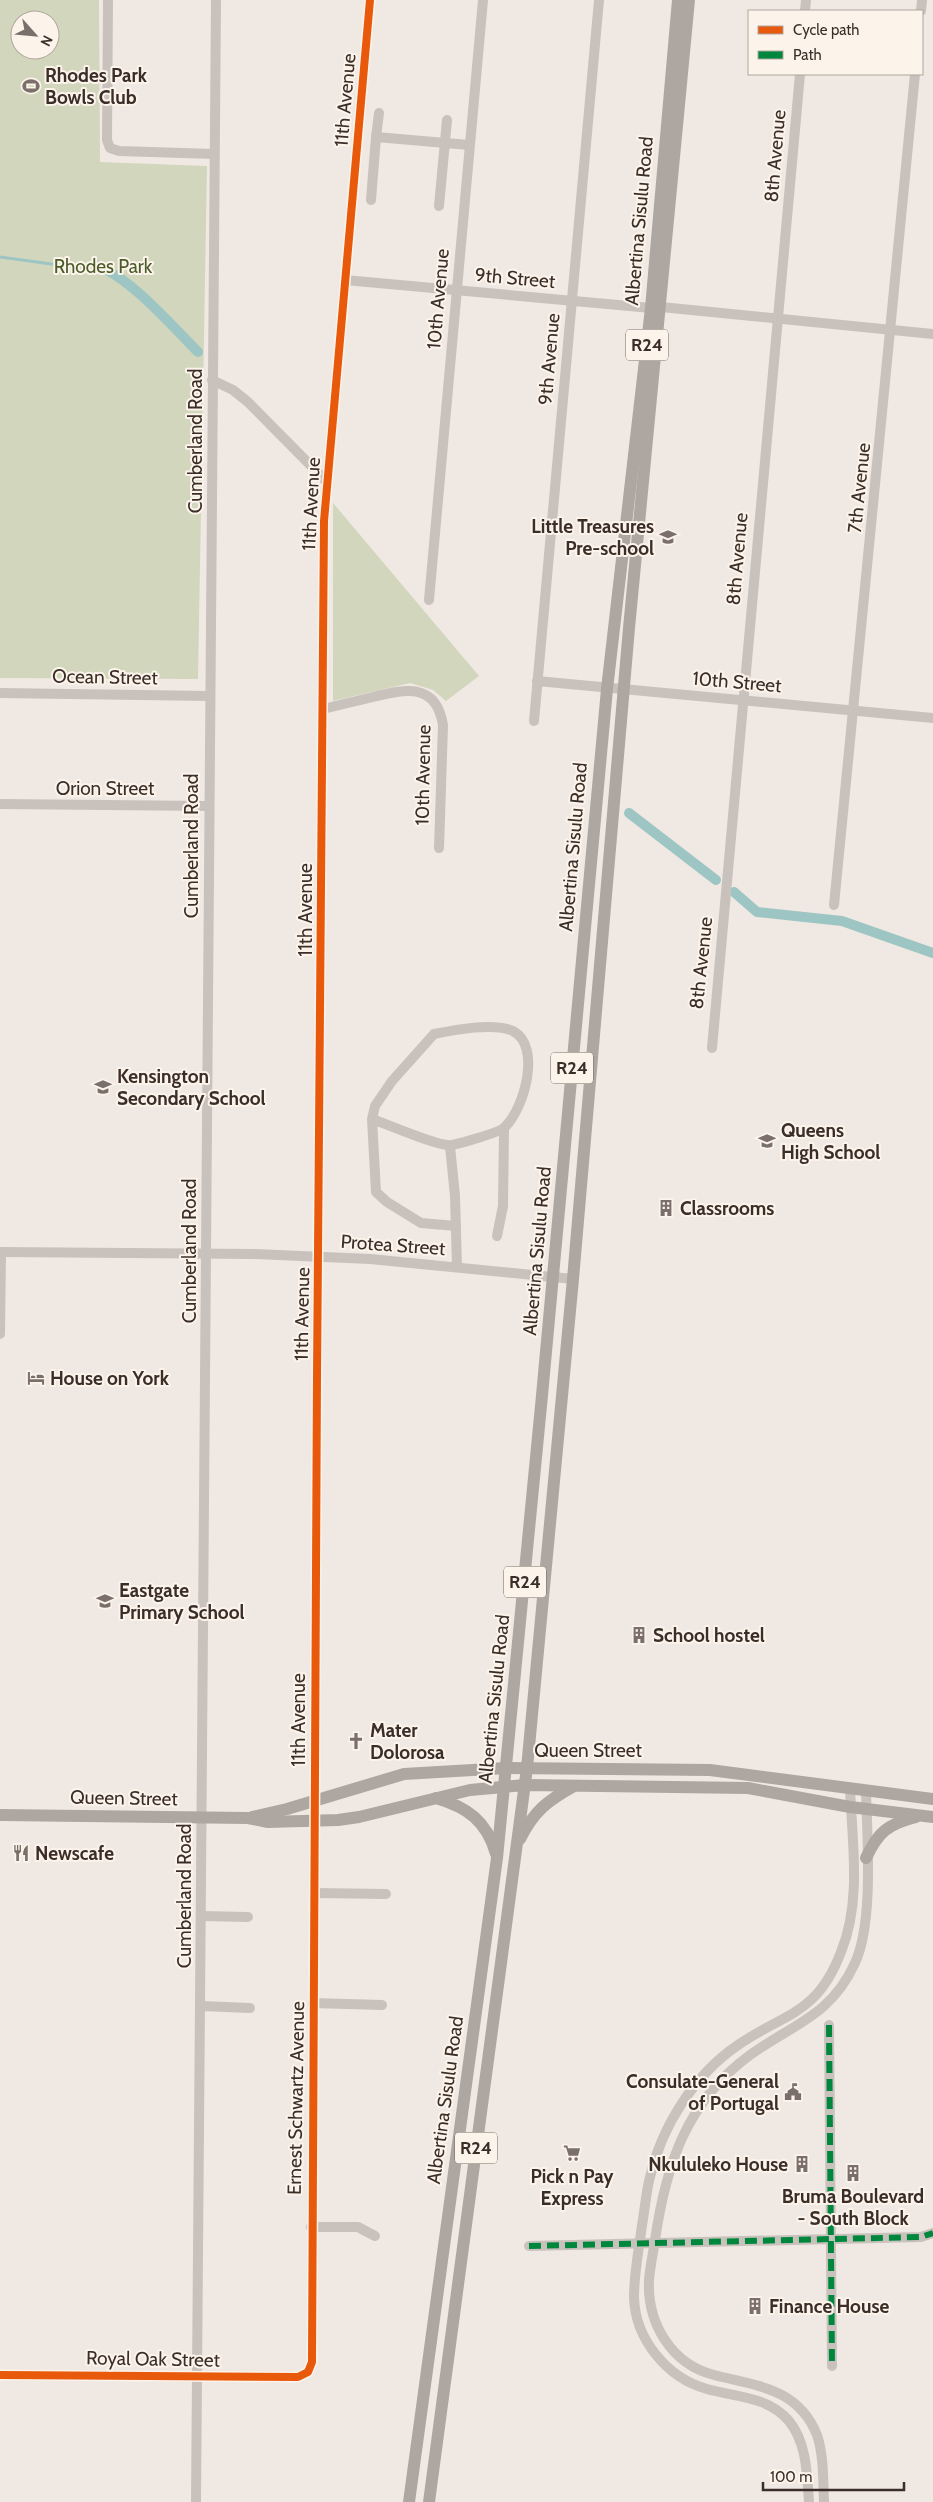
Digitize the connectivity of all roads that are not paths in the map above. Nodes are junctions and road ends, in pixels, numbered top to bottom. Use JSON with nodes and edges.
{"nodes":[{"id":1,"x":108,"y":0,"type":"edge"},
{"id":2,"x":216,"y":0,"type":"edge"},
{"id":3,"x":370,"y":0,"type":"edge"},
{"id":4,"x":483,"y":0,"type":"edge"},
{"id":5,"x":599,"y":0,"type":"edge"},
{"id":6,"x":678,"y":0,"type":"edge"},
{"id":7,"x":689,"y":0,"type":"edge"},
{"id":8,"x":800,"y":75,"type":"edge"},
{"id":9,"x":915,"y":75,"type":"edge"},
{"id":10,"x":379,"y":113,"type":"dead end"},
{"id":11,"x":447,"y":120,"type":"dead end"},
{"id":12,"x":376,"y":138,"type":"junction"},
{"id":13,"x":444,"y":143,"type":"junction"},
{"id":14,"x":469,"y":145,"type":"junction"},
{"id":15,"x":214,"y":154,"type":"junction"},
{"id":16,"x":370,"y":200,"type":"dead end"},
{"id":17,"x":439,"y":206,"type":"dead end"},
{"id":18,"x":346,"y":280,"type":"junction"},
{"id":19,"x":457,"y":290,"type":"junction"},
{"id":20,"x":571,"y":300,"type":"junction"},
{"id":21,"x":656,"y":307,"type":"junction"},
{"id":22,"x":776,"y":320,"type":"junction"},
{"id":23,"x":892,"y":330,"type":"junction"},
{"id":24,"x":933,"y":334,"type":"edge"},
{"id":25,"x":212,"y":380,"type":"junction"},
{"id":26,"x":326,"y":482,"type":"junction"},
{"id":27,"x":429,"y":600,"type":"dead end"},
{"id":28,"x":537,"y":681,"type":"junction"},
{"id":29,"x":606,"y":689,"type":"junction"},
{"id":30,"x":623,"y":690,"type":"junction"},
{"id":31,"x":0,"y":694,"type":"edge"},
{"id":32,"x":210,"y":696,"type":"junction"},
{"id":33,"x":742,"y":700,"type":"junction"},
{"id":34,"x":323,"y":709,"type":"junction"},
{"id":35,"x":855,"y":711,"type":"junction"},
{"id":36,"x":933,"y":718,"type":"edge"},
{"id":37,"x":534,"y":721,"type":"dead end"},
{"id":38,"x":0,"y":804,"type":"edge"},
{"id":39,"x":209,"y":806,"type":"junction"},
{"id":40,"x":439,"y":848,"type":"dead end"},
{"id":41,"x":834,"y":905,"type":"dead end"},
{"id":42,"x":712,"y":1048,"type":"dead end"},
{"id":43,"x":372,"y":1119,"type":"junction"},
{"id":44,"x":504,"y":1129,"type":"junction"},
{"id":45,"x":450,"y":1146,"type":"junction"},
{"id":46,"x":456,"y":1226,"type":"junction"},
{"id":47,"x":497,"y":1236,"type":"dead end"},
{"id":48,"x":0,"y":1252,"type":"edge"},
{"id":49,"x":207,"y":1254,"type":"junction"},
{"id":50,"x":319,"y":1257,"type":"junction"},
{"id":51,"x":456,"y":1267,"type":"junction"},
{"id":52,"x":553,"y":1277,"type":"junction"},
{"id":53,"x":573,"y":1279,"type":"junction"},
{"id":54,"x":0,"y":1334,"type":"edge"},
{"id":55,"x":507,"y":1768,"type":"junction"},
{"id":56,"x":527,"y":1768,"type":"junction"},
{"id":57,"x":525,"y":1785,"type":"junction"},
{"id":58,"x":504,"y":1786,"type":"junction"},
{"id":59,"x":574,"y":1786,"type":"junction"},
{"id":60,"x":850,"y":1788,"type":"junction"},
{"id":61,"x":866,"y":1790,"type":"junction"},
{"id":62,"x":436,"y":1798,"type":"junction"},
{"id":63,"x":933,"y":1799,"type":"edge"},
{"id":64,"x":314,"y":1801,"type":"junction"},
{"id":65,"x":850,"y":1806,"type":"junction"},
{"id":66,"x":866,"y":1809,"type":"junction"},
{"id":67,"x":0,"y":1816,"type":"edge"},
{"id":68,"x":928,"y":1816,"type":"edge"},
{"id":69,"x":202,"y":1818,"type":"junction"},
{"id":70,"x":248,"y":1818,"type":"junction"},
{"id":71,"x":315,"y":1821,"type":"junction"},
{"id":72,"x":514,"y":1850,"type":"junction"},
{"id":73,"x":497,"y":1858,"type":"junction"},
{"id":74,"x":866,"y":1858,"type":"junction"},
{"id":75,"x":314,"y":1893,"type":"junction"},
{"id":76,"x":386,"y":1894,"type":"dead end"},
{"id":77,"x":201,"y":1916,"type":"junction"},
{"id":78,"x":248,"y":1917,"type":"dead end"},
{"id":79,"x":313,"y":2003,"type":"junction"},
{"id":80,"x":382,"y":2005,"type":"dead end"},
{"id":81,"x":201,"y":2006,"type":"junction"},
{"id":82,"x":250,"y":2008,"type":"dead end"},
{"id":83,"x":829,"y":2025,"type":"dead end"},
{"id":84,"x":644,"y":2216,"type":"junction"},
{"id":85,"x":658,"y":2218,"type":"junction"},
{"id":86,"x":311,"y":2227,"type":"junction"},
{"id":87,"x":933,"y":2234,"type":"edge"},
{"id":88,"x":375,"y":2236,"type":"dead end"},
{"id":89,"x":831,"y":2240,"type":"junction"},
{"id":90,"x":640,"y":2243,"type":"junction"},
{"id":91,"x":655,"y":2243,"type":"junction"},
{"id":92,"x":529,"y":2246,"type":"dead end"},
{"id":93,"x":832,"y":2366,"type":"dead end"},
{"id":94,"x":306,"y":2374,"type":"joint"},
{"id":95,"x":0,"y":2375,"type":"edge"},
{"id":96,"x":197,"y":2377,"type":"junction"},
{"id":97,"x":196,"y":2502,"type":"edge"},
{"id":98,"x":409,"y":2502,"type":"edge"},
{"id":99,"x":429,"y":2502,"type":"edge"},
{"id":100,"x":808,"y":2502,"type":"edge"},
{"id":101,"x":824,"y":2502,"type":"edge"}],
"edges":[{"from":1,"to":15,"type":"street"},
{"from":2,"to":15,"type":"street","name":"Cumberland Road"},
{"from":3,"to":18,"type":"street","name":"11th Avenue"},
{"from":4,"to":14,"type":"street","name":"10th Avenue"},
{"from":5,"to":20,"type":"street","name":"9th Avenue"},
{"from":6,"to":21,"type":"main road","name":"Albertina Sisulu Road","number":"R24"},
{"from":7,"to":21,"type":"main road","name":"Albertina Sisulu Road","number":"R24"},
{"from":8,"to":22,"type":"street","name":"8th Avenue"},
{"from":9,"to":23,"type":"street","name":"7th Avenue"},
{"from":10,"to":12,"type":"street"},
{"from":11,"to":13,"type":"street"},
{"from":12,"to":13,"type":"street"},
{"from":12,"to":16,"type":"street"},
{"from":13,"to":14,"type":"street"},
{"from":13,"to":17,"type":"street"},
{"from":14,"to":19,"type":"street","name":"10th Avenue"},
{"from":15,"to":25,"type":"street","name":"Cumberland Road"},
{"from":18,"to":19,"type":"street","name":"9th Street"},
{"from":18,"to":26,"type":"street","name":"11th Avenue"},
{"from":19,"to":20,"type":"street","name":"9th Street"},
{"from":19,"to":27,"type":"street","name":"10th Avenue"},
{"from":20,"to":21,"type":"street","name":"9th Street"},
{"from":20,"to":28,"type":"street","name":"9th Avenue"},
{"from":21,"to":22,"type":"street","name":"9th Street"},
{"from":21,"to":29,"type":"main road","name":"Albertina Sisulu Road","number":"R24"},
{"from":21,"to":30,"type":"main road","name":"Albertina Sisulu Road","number":"R24"},
{"from":22,"to":23,"type":"street","name":"9th Street"},
{"from":22,"to":33,"type":"street","name":"8th Avenue"},
{"from":23,"to":24,"type":"street","name":"9th Street"},
{"from":23,"to":35,"type":"street","name":"7th Avenue"},
{"from":25,"to":26,"type":"street"},
{"from":25,"to":32,"type":"street","name":"Cumberland Road"},
{"from":26,"to":34,"type":"street","name":"11th Avenue"},
{"from":28,"to":29,"type":"street","name":"10th Street"},
{"from":28,"to":37,"type":"street","name":"9th Avenue"},
{"from":29,"to":30,"type":"street","name":"10th Street"},
{"from":29,"to":52,"type":"main road","name":"Albertina Sisulu Road","number":"R24"},
{"from":30,"to":33,"type":"street","name":"10th Street"},
{"from":30,"to":53,"type":"main road","name":"Albertina Sisulu Road","number":"R24"},
{"from":31,"to":32,"type":"street","name":"Ocean Street"},
{"from":32,"to":39,"type":"street","name":"Cumberland Road"},
{"from":33,"to":35,"type":"street","name":"10th Street"},
{"from":33,"to":42,"type":"street","name":"8th Avenue"},
{"from":34,"to":40,"type":"street","name":"10th Avenue"},
{"from":34,"to":50,"type":"street","name":"11th Avenue"},
{"from":35,"to":36,"type":"street","name":"10th Street"},
{"from":35,"to":41,"type":"street","name":"7th Avenue"},
{"from":38,"to":39,"type":"street","name":"Orion Street"},
{"from":39,"to":49,"type":"street","name":"Cumberland Road"},
{"from":43,"to":44,"type":"street"},
{"from":43,"to":45,"type":"street"},
{"from":43,"to":46,"type":"street"},
{"from":44,"to":45,"type":"street"},
{"from":44,"to":47,"type":"street"},
{"from":45,"to":46,"type":"street"},
{"from":46,"to":51,"type":"street"},
{"from":48,"to":49,"type":"street","name":"Protea Street"},
{"from":48,"to":54,"type":"street"},
{"from":49,"to":50,"type":"street","name":"Protea Street"},
{"from":49,"to":69,"type":"street","name":"Cumberland Road"},
{"from":50,"to":51,"type":"street","name":"Protea Street"},
{"from":50,"to":64,"type":"street","name":"11th Avenue"},
{"from":51,"to":52,"type":"street","name":"Protea Street"},
{"from":52,"to":53,"type":"street","name":"Protea Street"},
{"from":52,"to":55,"type":"main road","name":"Albertina Sisulu Road","number":"R24"},
{"from":53,"to":56,"type":"main road","name":"Albertina Sisulu Road","number":"R24"},
{"from":55,"to":56,"type":"main road","name":"Queen Street"},
{"from":55,"to":58,"type":"main road","name":"Albertina Sisulu Road","number":"R24"},
{"from":55,"to":64,"type":"main road","name":"Queen Street"},
{"from":56,"to":57,"type":"main road","name":"Albertina Sisulu Road","number":"R24"},
{"from":56,"to":60,"type":"main road","name":"Queen Street"},
{"from":57,"to":58,"type":"main road","name":"Queen Street"},
{"from":57,"to":59,"type":"main road","name":"Queen Street"},
{"from":57,"to":72,"type":"main road","name":"Albertina Sisulu Road","number":"R24"},
{"from":58,"to":62,"type":"main road","name":"Queen Street"},
{"from":58,"to":73,"type":"main road","name":"Albertina Sisulu Road","number":"R24"},
{"from":59,"to":65,"type":"main road","name":"Queen Street"},
{"from":59,"to":72,"type":"main road"},
{"from":60,"to":61,"type":"main road","name":"Queen Street"},
{"from":60,"to":65,"type":"street"},
{"from":61,"to":63,"type":"main road","name":"Queen Street"},
{"from":61,"to":66,"type":"street"},
{"from":62,"to":71,"type":"main road","name":"Queen Street"},
{"from":62,"to":73,"type":"main road"},
{"from":64,"to":70,"type":"main road","name":"Queen Street"},
{"from":64,"to":71,"type":"street","name":"11th Avenue"},
{"from":65,"to":66,"type":"main road","name":"Queen Street"},
{"from":65,"to":84,"type":"street"},
{"from":66,"to":68,"type":"main road","name":"Queen Street"},
{"from":66,"to":74,"type":"street"},
{"from":67,"to":69,"type":"main road","name":"Queen Street"},
{"from":68,"to":74,"type":"main road"},
{"from":69,"to":70,"type":"main road","name":"Queen Street"},
{"from":69,"to":77,"type":"street","name":"Cumberland Road"},
{"from":70,"to":71,"type":"main road","name":"Queen Street"},
{"from":71,"to":75,"type":"street","name":"Ernest Schwartz Avenue"},
{"from":72,"to":99,"type":"main road","name":"Albertina Sisulu Road","number":"R24"},
{"from":73,"to":98,"type":"main road","name":"Albertina Sisulu Road","number":"R24"},
{"from":74,"to":85,"type":"street"},
{"from":75,"to":76,"type":"street"},
{"from":75,"to":79,"type":"street","name":"Ernest Schwartz Avenue"},
{"from":77,"to":78,"type":"street"},
{"from":77,"to":81,"type":"street","name":"Cumberland Road"},
{"from":79,"to":80,"type":"street"},
{"from":79,"to":86,"type":"street","name":"Ernest Schwartz Avenue"},
{"from":81,"to":82,"type":"street"},
{"from":81,"to":96,"type":"street","name":"Cumberland Road"},
{"from":83,"to":89,"type":"street"},
{"from":84,"to":85,"type":"street"},
{"from":84,"to":90,"type":"street"},
{"from":85,"to":91,"type":"street"},
{"from":86,"to":88,"type":"street"},
{"from":86,"to":94,"type":"street","name":"Ernest Schwartz Avenue"},
{"from":87,"to":89,"type":"street"},
{"from":89,"to":91,"type":"street"},
{"from":89,"to":93,"type":"street"},
{"from":90,"to":91,"type":"street"},
{"from":90,"to":92,"type":"street"},
{"from":90,"to":100,"type":"street"},
{"from":91,"to":101,"type":"street"},
{"from":94,"to":96,"type":"street","name":"Royal Oak Street"},
{"from":95,"to":96,"type":"street","name":"Royal Oak Street"},
{"from":96,"to":97,"type":"street","name":"Cumberland Road"}]}
